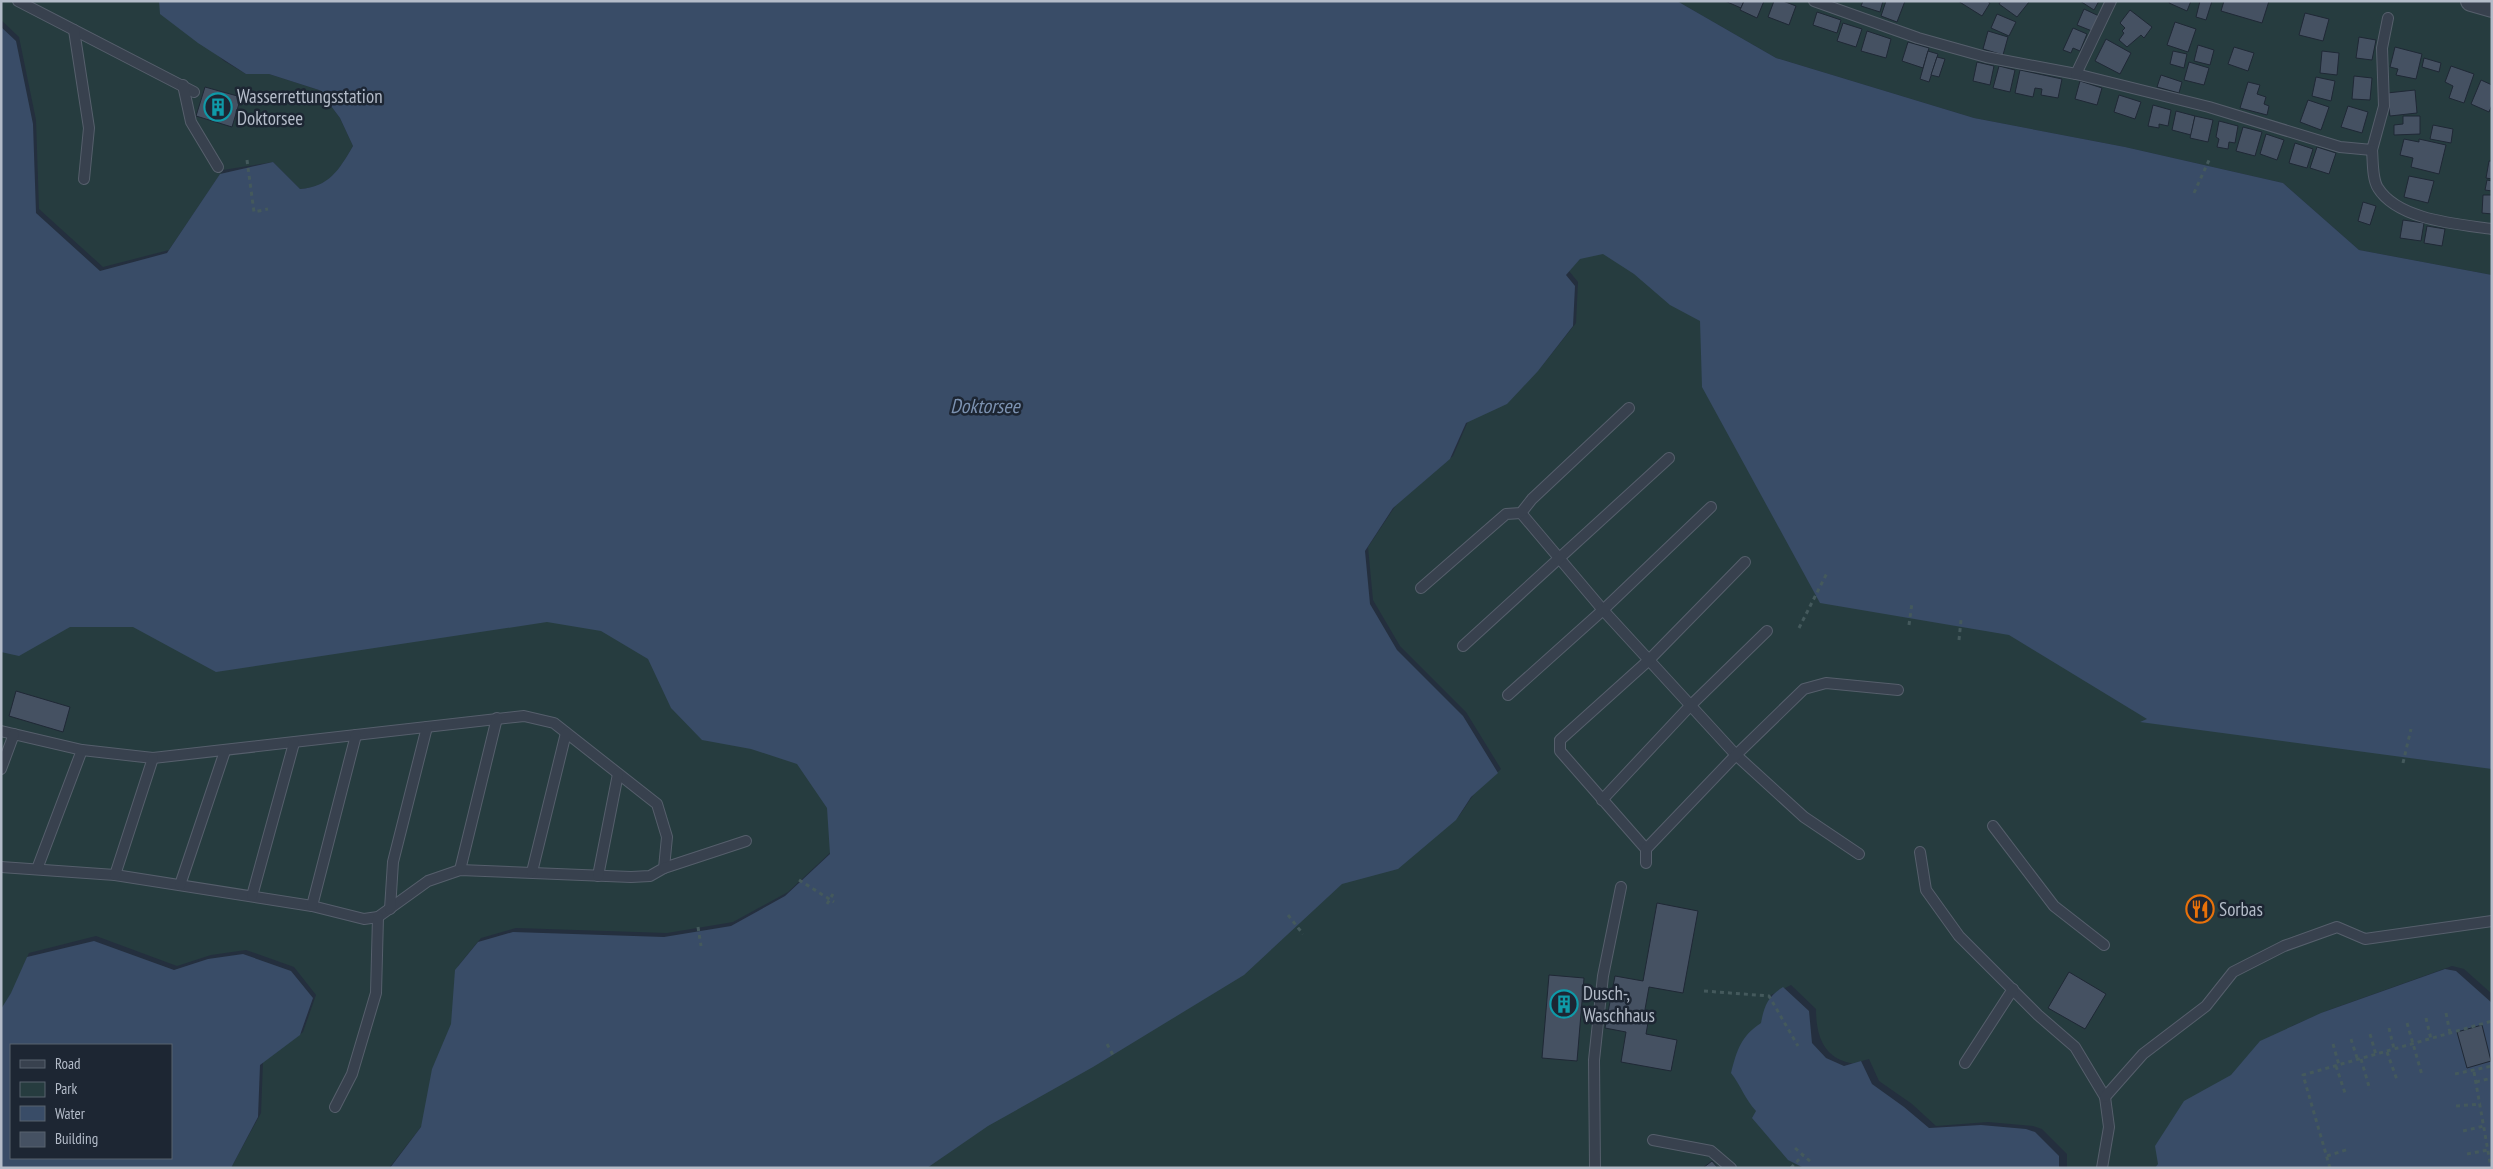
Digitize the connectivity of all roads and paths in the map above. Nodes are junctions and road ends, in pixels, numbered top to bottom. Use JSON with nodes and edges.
{"nodes":[{"id":1,"x":18,"y":1,"type":"edge"},
{"id":2,"x":1814,"y":1,"type":"edge"},
{"id":3,"x":2111,"y":1,"type":"edge"},
{"id":4,"x":2471,"y":1,"type":"edge"},
{"id":5,"x":2492,"y":7,"type":"edge"},
{"id":6,"x":2388,"y":18,"type":"dead end"},
{"id":7,"x":74,"y":30,"type":"junction"},
{"id":8,"x":2076,"y":74,"type":"junction"},
{"id":9,"x":183,"y":85,"type":"junction"},
{"id":10,"x":194,"y":92,"type":"dead end"},
{"id":11,"x":2372,"y":150,"type":"junction"},
{"id":12,"x":2210,"y":158,"type":"dead end"},
{"id":13,"x":247,"y":160,"type":"dead end"},
{"id":14,"x":218,"y":167,"type":"dead end"},
{"id":15,"x":84,"y":179,"type":"dead end"},
{"id":16,"x":2194,"y":192,"type":"dead end"},
{"id":17,"x":268,"y":209,"type":"dead end"},
{"id":18,"x":2492,"y":229,"type":"edge"},
{"id":19,"x":1629,"y":408,"type":"dead end"},
{"id":20,"x":1669,"y":458,"type":"dead end"},
{"id":21,"x":1711,"y":507,"type":"dead end"},
{"id":22,"x":1521,"y":514,"type":"junction"},
{"id":23,"x":1559,"y":559,"type":"junction"},
{"id":24,"x":1745,"y":562,"type":"dead end"},
{"id":25,"x":1828,"y":570,"type":"dead end"},
{"id":26,"x":1421,"y":588,"type":"dead end"},
{"id":27,"x":1912,"y":604,"type":"dead end"},
{"id":28,"x":1603,"y":610,"type":"junction"},
{"id":29,"x":1961,"y":620,"type":"dead end"},
{"id":30,"x":1909,"y":625,"type":"dead end"},
{"id":31,"x":1799,"y":628,"type":"dead end"},
{"id":32,"x":1767,"y":631,"type":"dead end"},
{"id":33,"x":1959,"y":640,"type":"dead end"},
{"id":34,"x":1464,"y":646,"type":"dead end"},
{"id":35,"x":1649,"y":660,"type":"junction"},
{"id":36,"x":1898,"y":690,"type":"dead end"},
{"id":37,"x":1508,"y":695,"type":"dead end"},
{"id":38,"x":1690,"y":706,"type":"junction"},
{"id":39,"x":497,"y":718,"type":"junction"},
{"id":40,"x":427,"y":727,"type":"junction"},
{"id":41,"x":2411,"y":729,"type":"dead end"},
{"id":42,"x":1,"y":731,"type":"edge"},
{"id":43,"x":566,"y":733,"type":"junction"},
{"id":44,"x":14,"y":734,"type":"junction"},
{"id":45,"x":356,"y":735,"type":"junction"},
{"id":46,"x":294,"y":743,"type":"junction"},
{"id":47,"x":82,"y":750,"type":"junction"},
{"id":48,"x":225,"y":751,"type":"junction"},
{"id":49,"x":1736,"y":755,"type":"junction"},
{"id":50,"x":153,"y":758,"type":"junction"},
{"id":51,"x":2403,"y":763,"type":"dead end"},
{"id":52,"x":1,"y":769,"type":"edge"},
{"id":53,"x":618,"y":774,"type":"junction"},
{"id":54,"x":1602,"y":800,"type":"junction"},
{"id":55,"x":1993,"y":826,"type":"dead end"},
{"id":56,"x":746,"y":841,"type":"dead end"},
{"id":57,"x":1646,"y":849,"type":"junction"},
{"id":58,"x":1920,"y":852,"type":"dead end"},
{"id":59,"x":1859,"y":854,"type":"dead end"},
{"id":60,"x":1646,"y":863,"type":"dead end"},
{"id":61,"x":1,"y":867,"type":"edge"},
{"id":62,"x":664,"y":868,"type":"junction"},
{"id":63,"x":37,"y":869,"type":"junction"},
{"id":64,"x":460,"y":870,"type":"junction"},
{"id":65,"x":532,"y":872,"type":"junction"},
{"id":66,"x":115,"y":875,"type":"junction"},
{"id":67,"x":598,"y":876,"type":"junction"},
{"id":68,"x":799,"y":880,"type":"dead end"},
{"id":69,"x":180,"y":885,"type":"junction"},
{"id":70,"x":1621,"y":887,"type":"dead end"},
{"id":71,"x":833,"y":894,"type":"dead end"},
{"id":72,"x":252,"y":896,"type":"junction"},
{"id":73,"x":834,"y":902,"type":"dead end"},
{"id":74,"x":827,"y":904,"type":"dead end"},
{"id":75,"x":312,"y":906,"type":"junction"},
{"id":76,"x":390,"y":909,"type":"junction"},
{"id":77,"x":1288,"y":915,"type":"dead end"},
{"id":78,"x":378,"y":917,"type":"junction"},
{"id":79,"x":2492,"y":921,"type":"edge"},
{"id":80,"x":698,"y":926,"type":"dead end"},
{"id":81,"x":1303,"y":934,"type":"dead end"},
{"id":82,"x":2104,"y":945,"type":"dead end"},
{"id":83,"x":702,"y":946,"type":"dead end"},
{"id":84,"x":2012,"y":989,"type":"junction"},
{"id":85,"x":1704,"y":991,"type":"dead end"},
{"id":86,"x":2446,"y":1013,"type":"dead end"},
{"id":87,"x":2426,"y":1018,"type":"dead end"},
{"id":88,"x":2492,"y":1021,"type":"edge"},
{"id":89,"x":2407,"y":1023,"type":"dead end"},
{"id":90,"x":2389,"y":1028,"type":"dead end"},
{"id":91,"x":2450,"y":1033,"type":"junction"},
{"id":92,"x":2370,"y":1034,"type":"dead end"},
{"id":93,"x":2430,"y":1038,"type":"junction"},
{"id":94,"x":2351,"y":1039,"type":"dead end"},
{"id":95,"x":1106,"y":1044,"type":"dead end"},
{"id":96,"x":2333,"y":1044,"type":"dead end"},
{"id":97,"x":1798,"y":1046,"type":"dead end"},
{"id":98,"x":2412,"y":1046,"type":"junction"},
{"id":99,"x":2394,"y":1049,"type":"junction"},
{"id":100,"x":2387,"y":1052,"type":"junction"},
{"id":101,"x":2376,"y":1054,"type":"junction"},
{"id":102,"x":1114,"y":1057,"type":"dead end"},
{"id":103,"x":2360,"y":1060,"type":"junction"},
{"id":104,"x":1965,"y":1062,"type":"dead end"},
{"id":105,"x":2337,"y":1066,"type":"junction"},
{"id":106,"x":2492,"y":1066,"type":"edge"},
{"id":107,"x":2474,"y":1072,"type":"junction"},
{"id":108,"x":2455,"y":1074,"type":"dead end"},
{"id":109,"x":2422,"y":1075,"type":"dead end"},
{"id":110,"x":2492,"y":1078,"type":"edge"},
{"id":111,"x":2397,"y":1080,"type":"dead end"},
{"id":112,"x":2476,"y":1082,"type":"junction"},
{"id":113,"x":2370,"y":1090,"type":"dead end"},
{"id":114,"x":2346,"y":1096,"type":"dead end"},
{"id":115,"x":2105,"y":1097,"type":"junction"},
{"id":116,"x":2481,"y":1104,"type":"junction"},
{"id":117,"x":2456,"y":1106,"type":"dead end"},
{"id":118,"x":335,"y":1108,"type":"dead end"},
{"id":119,"x":2484,"y":1126,"type":"junction"},
{"id":120,"x":2463,"y":1131,"type":"dead end"},
{"id":121,"x":1654,"y":1140,"type":"dead end"},
{"id":122,"x":1795,"y":1148,"type":"dead end"},
{"id":123,"x":2348,"y":1149,"type":"dead end"},
{"id":124,"x":2488,"y":1150,"type":"junction"},
{"id":125,"x":2467,"y":1154,"type":"dead end"},
{"id":126,"x":1803,"y":1155,"type":"junction"},
{"id":127,"x":2327,"y":1156,"type":"junction"},
{"id":128,"x":1812,"y":1163,"type":"dead end"},
{"id":129,"x":1595,"y":1168,"type":"edge"},
{"id":130,"x":1731,"y":1168,"type":"edge"},
{"id":131,"x":1791,"y":1168,"type":"edge"},
{"id":132,"x":2102,"y":1168,"type":"edge"},
{"id":133,"x":2330,"y":1168,"type":"edge"},
{"id":134,"x":2491,"y":1168,"type":"edge"}],
"edges":[{"from":1,"to":7,"type":"lane"},
{"from":2,"to":8,"type":"lane"},
{"from":3,"to":8,"type":"lane"},
{"from":4,"to":5,"type":"street"},
{"from":6,"to":11,"type":"lane"},
{"from":7,"to":9,"type":"lane"},
{"from":7,"to":15,"type":"lane"},
{"from":8,"to":11,"type":"lane"},
{"from":9,"to":10,"type":"lane"},
{"from":9,"to":14,"type":"lane"},
{"from":11,"to":18,"type":"lane"},
{"from":12,"to":16,"type":"path"},
{"from":13,"to":17,"type":"path"},
{"from":19,"to":22,"type":"lane"},
{"from":20,"to":23,"type":"lane"},
{"from":21,"to":28,"type":"lane"},
{"from":22,"to":23,"type":"lane"},
{"from":22,"to":26,"type":"lane"},
{"from":23,"to":28,"type":"lane"},
{"from":23,"to":34,"type":"lane"},
{"from":24,"to":35,"type":"lane"},
{"from":25,"to":31,"type":"path"},
{"from":27,"to":30,"type":"path"},
{"from":28,"to":35,"type":"lane"},
{"from":28,"to":37,"type":"lane"},
{"from":29,"to":33,"type":"path"},
{"from":32,"to":38,"type":"lane"},
{"from":35,"to":38,"type":"lane"},
{"from":35,"to":54,"type":"lane"},
{"from":36,"to":49,"type":"lane"},
{"from":38,"to":49,"type":"lane"},
{"from":38,"to":54,"type":"lane"},
{"from":39,"to":40,"type":"lane"},
{"from":39,"to":43,"type":"lane"},
{"from":39,"to":64,"type":"lane"},
{"from":40,"to":45,"type":"lane"},
{"from":40,"to":76,"type":"lane"},
{"from":41,"to":51,"type":"path"},
{"from":42,"to":44,"type":"lane"},
{"from":43,"to":53,"type":"lane"},
{"from":43,"to":65,"type":"lane"},
{"from":44,"to":47,"type":"lane"},
{"from":44,"to":52,"type":"lane"},
{"from":45,"to":46,"type":"lane"},
{"from":45,"to":75,"type":"lane"},
{"from":46,"to":48,"type":"lane"},
{"from":46,"to":72,"type":"lane"},
{"from":47,"to":50,"type":"lane"},
{"from":47,"to":63,"type":"lane"},
{"from":48,"to":50,"type":"lane"},
{"from":48,"to":69,"type":"lane"},
{"from":49,"to":57,"type":"lane"},
{"from":49,"to":59,"type":"lane"},
{"from":50,"to":66,"type":"lane"},
{"from":53,"to":62,"type":"lane"},
{"from":53,"to":67,"type":"lane"},
{"from":54,"to":57,"type":"lane"},
{"from":55,"to":82,"type":"lane"},
{"from":56,"to":62,"type":"lane"},
{"from":57,"to":60,"type":"lane"},
{"from":58,"to":84,"type":"lane"},
{"from":61,"to":63,"type":"lane"},
{"from":62,"to":67,"type":"lane"},
{"from":63,"to":66,"type":"lane"},
{"from":64,"to":65,"type":"lane"},
{"from":64,"to":76,"type":"lane"},
{"from":65,"to":67,"type":"lane"},
{"from":66,"to":69,"type":"lane"},
{"from":68,"to":73,"type":"path"},
{"from":69,"to":72,"type":"lane"},
{"from":70,"to":129,"type":"lane"},
{"from":71,"to":74,"type":"path"},
{"from":72,"to":75,"type":"lane"},
{"from":75,"to":78,"type":"lane"},
{"from":76,"to":78,"type":"lane"},
{"from":77,"to":81,"type":"path"},
{"from":78,"to":118,"type":"lane"},
{"from":79,"to":115,"type":"lane"},
{"from":80,"to":83,"type":"path"},
{"from":84,"to":104,"type":"lane"},
{"from":84,"to":115,"type":"lane"},
{"from":85,"to":97,"type":"path"},
{"from":86,"to":91,"type":"path"},
{"from":87,"to":93,"type":"path"},
{"from":88,"to":91,"type":"path"},
{"from":89,"to":98,"type":"path"},
{"from":90,"to":99,"type":"path"},
{"from":91,"to":93,"type":"path"},
{"from":92,"to":101,"type":"path"},
{"from":93,"to":98,"type":"path"},
{"from":94,"to":103,"type":"path"},
{"from":95,"to":102,"type":"path"},
{"from":96,"to":105,"type":"path"},
{"from":98,"to":99,"type":"path"},
{"from":98,"to":109,"type":"path"},
{"from":99,"to":100,"type":"path"},
{"from":100,"to":101,"type":"path"},
{"from":100,"to":111,"type":"path"},
{"from":101,"to":103,"type":"path"},
{"from":103,"to":105,"type":"path"},
{"from":103,"to":113,"type":"path"},
{"from":105,"to":114,"type":"path"},
{"from":105,"to":127,"type":"path"},
{"from":106,"to":107,"type":"path"},
{"from":107,"to":108,"type":"path"},
{"from":107,"to":112,"type":"path"},
{"from":110,"to":112,"type":"path"},
{"from":112,"to":116,"type":"path"},
{"from":115,"to":132,"type":"lane"},
{"from":116,"to":117,"type":"path"},
{"from":116,"to":119,"type":"path"},
{"from":119,"to":120,"type":"path"},
{"from":119,"to":124,"type":"path"},
{"from":121,"to":130,"type":"lane"},
{"from":122,"to":126,"type":"path"},
{"from":123,"to":127,"type":"path"},
{"from":124,"to":125,"type":"path"},
{"from":124,"to":134,"type":"path"},
{"from":126,"to":128,"type":"path"},
{"from":126,"to":131,"type":"path"},
{"from":127,"to":133,"type":"path"}]}
